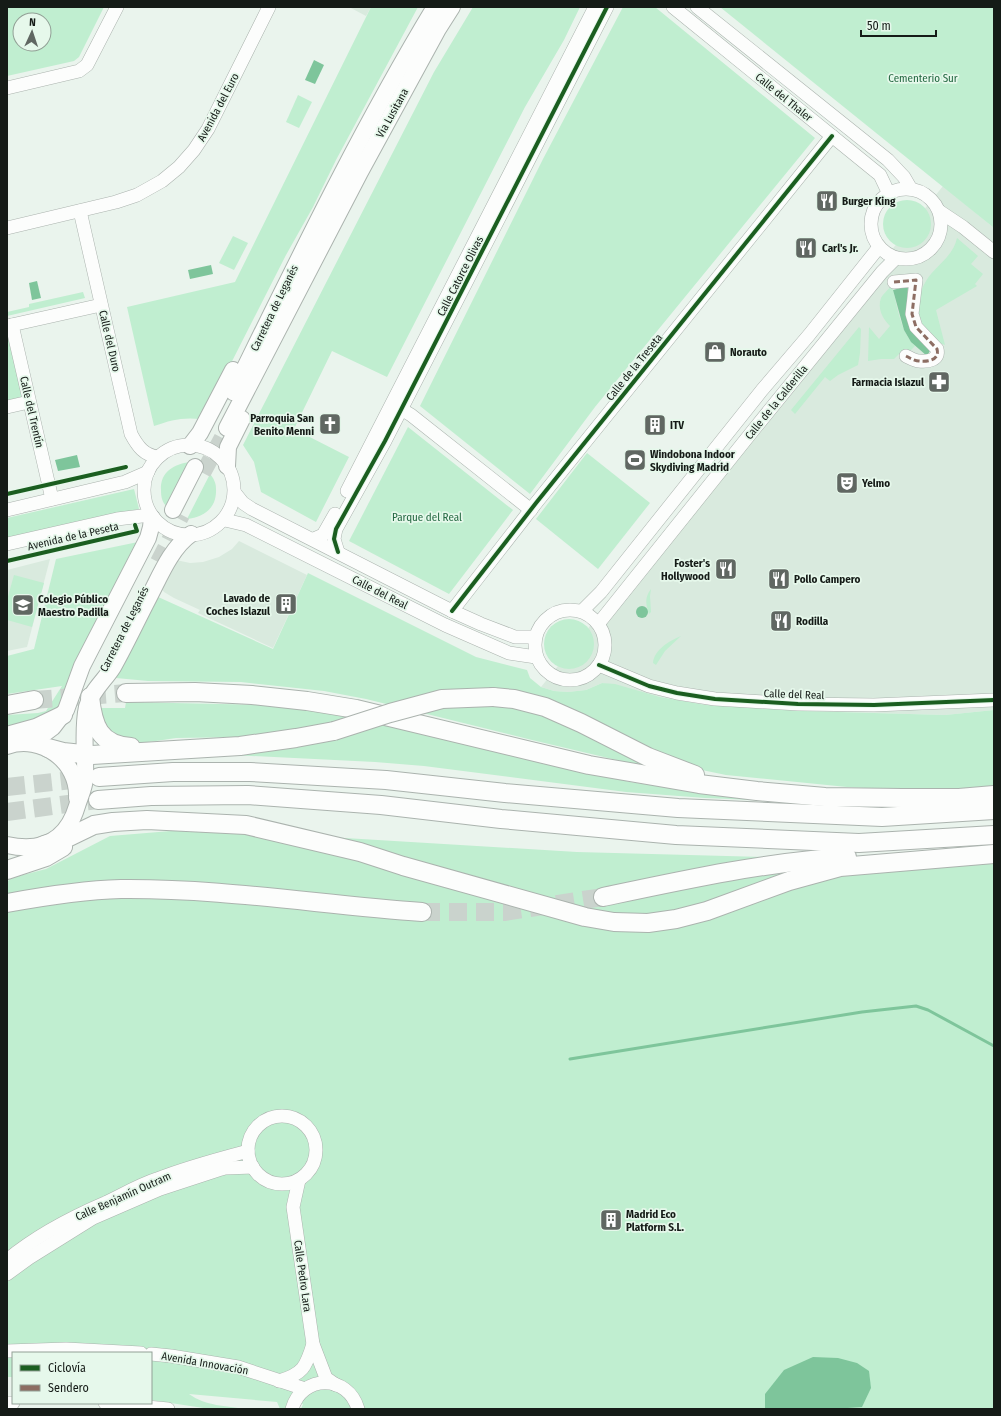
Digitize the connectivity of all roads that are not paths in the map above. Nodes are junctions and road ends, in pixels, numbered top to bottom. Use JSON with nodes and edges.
{"nodes":[{"id":1,"x":116,"y":7,"type":"edge"},
{"id":2,"x":435,"y":7,"type":"edge"},
{"id":3,"x":452,"y":7,"type":"edge"},
{"id":4,"x":595,"y":7,"type":"edge"},
{"id":5,"x":607,"y":7,"type":"edge"},
{"id":6,"x":673,"y":7,"type":"edge"},
{"id":7,"x":697,"y":7,"type":"edge"},
{"id":8,"x":264,"y":9,"type":"edge"},
{"id":9,"x":7,"y":88,"type":"edge"},
{"id":10,"x":832,"y":136,"type":"junction"},
{"id":11,"x":911,"y":189,"type":"junction"},
{"id":12,"x":889,"y":194,"type":"junction"},
{"id":13,"x":331,"y":195,"type":"junction"},
{"id":14,"x":80,"y":211,"type":"junction"},
{"id":15,"x":939,"y":211,"type":"junction"},
{"id":16,"x":335,"y":221,"type":"junction"},
{"id":17,"x":7,"y":228,"type":"edge"},
{"id":18,"x":879,"y":247,"type":"junction"},
{"id":19,"x":994,"y":252,"type":"edge"},
{"id":20,"x":896,"y":258,"type":"junction"},
{"id":21,"x":894,"y":282,"type":"dead end"},
{"id":22,"x":101,"y":305,"type":"junction"},
{"id":23,"x":10,"y":326,"type":"edge"},
{"id":24,"x":906,"y":356,"type":"dead end"},
{"id":25,"x":29,"y":402,"type":"junction"},
{"id":26,"x":7,"y":408,"type":"edge"},
{"id":27,"x":402,"y":409,"type":"junction"},
{"id":28,"x":190,"y":446,"type":"junction"},
{"id":29,"x":158,"y":457,"type":"junction"},
{"id":30,"x":227,"y":466,"type":"junction"},
{"id":31,"x":199,"y":470,"type":"tunnel mouth"},
{"id":32,"x":148,"y":472,"type":"junction"},
{"id":33,"x":235,"y":493,"type":"junction"},
{"id":34,"x":52,"y":499,"type":"junction"},
{"id":35,"x":7,"y":510,"type":"edge"},
{"id":36,"x":531,"y":510,"type":"junction"},
{"id":37,"x":177,"y":512,"type":"tunnel mouth"},
{"id":38,"x":151,"y":517,"type":"junction"},
{"id":39,"x":225,"y":520,"type":"junction"},
{"id":40,"x":191,"y":534,"type":"junction"},
{"id":41,"x":314,"y":539,"type":"junction"},
{"id":42,"x":7,"y":544,"type":"edge"},
{"id":43,"x":338,"y":552,"type":"junction"},
{"id":44,"x":452,"y":611,"type":"junction"},
{"id":45,"x":582,"y":611,"type":"junction"},
{"id":46,"x":599,"y":623,"type":"junction"},
{"id":47,"x":535,"y":637,"type":"junction"},
{"id":48,"x":536,"y":657,"type":"junction"},
{"id":49,"x":599,"y":665,"type":"junction"},
{"id":50,"x":126,"y":693,"type":"tunnel mouth"},
{"id":51,"x":90,"y":697,"type":"junction"},
{"id":52,"x":34,"y":700,"type":"tunnel mouth"},
{"id":53,"x":994,"y":700,"type":"edge"},
{"id":54,"x":7,"y":705,"type":"edge"},
{"id":55,"x":64,"y":713,"type":"junction"},
{"id":56,"x":7,"y":736,"type":"edge"},
{"id":57,"x":26,"y":743,"type":"junction"},
{"id":58,"x":7,"y":746,"type":"edge"},
{"id":59,"x":48,"y":748,"type":"junction"},
{"id":60,"x":165,"y":750,"type":"junction"},
{"id":61,"x":84,"y":754,"type":"junction"},
{"id":62,"x":99,"y":777,"type":"tunnel mouth"},
{"id":63,"x":994,"y":795,"type":"edge"},
{"id":64,"x":860,"y":797,"type":"junction"},
{"id":65,"x":98,"y":800,"type":"tunnel mouth"},
{"id":66,"x":77,"y":806,"type":"junction"},
{"id":67,"x":994,"y":810,"type":"edge"},
{"id":68,"x":81,"y":832,"type":"junction"},
{"id":69,"x":994,"y":835,"type":"edge"},
{"id":70,"x":44,"y":845,"type":"junction"},
{"id":71,"x":15,"y":846,"type":"edge"},
{"id":72,"x":994,"y":849,"type":"edge"},
{"id":73,"x":994,"y":854,"type":"edge"},
{"id":74,"x":7,"y":856,"type":"edge"},
{"id":75,"x":7,"y":870,"type":"edge"},
{"id":76,"x":603,"y":897,"type":"tunnel mouth"},
{"id":77,"x":7,"y":903,"type":"edge"},
{"id":78,"x":422,"y":912,"type":"tunnel mouth"},
{"id":79,"x":248,"y":1151,"type":"junction"},
{"id":80,"x":253,"y":1167,"type":"junction"},
{"id":81,"x":299,"y":1180,"type":"junction"},
{"id":82,"x":277,"y":1183,"type":"junction"},
{"id":83,"x":293,"y":1207,"type":"junction"},
{"id":84,"x":7,"y":1260,"type":"edge"},
{"id":85,"x":7,"y":1274,"type":"edge"},
{"id":86,"x":313,"y":1344,"type":"junction"},
{"id":87,"x":7,"y":1351,"type":"edge"},
{"id":88,"x":61,"y":1351,"type":"edge"},
{"id":89,"x":101,"y":1352,"type":"edge"},
{"id":90,"x":152,"y":1354,"type":"edge"},
{"id":91,"x":279,"y":1380,"type":"junction"},
{"id":92,"x":336,"y":1384,"type":"junction"},
{"id":93,"x":308,"y":1388,"type":"junction"},
{"id":94,"x":115,"y":1404,"type":"edge"},
{"id":95,"x":168,"y":1409,"type":"edge"},
{"id":96,"x":292,"y":1409,"type":"edge"},
{"id":97,"x":358,"y":1409,"type":"edge"}],
"edges":[{"from":1,"to":9,"type":"street"},
{"from":2,"to":13,"type":"main road","name":"Vía Lusitana"},
{"from":3,"to":16,"type":"main road","name":"Vía Lusitana"},
{"from":4,"to":41,"type":"street","name":"Calle Catorce Olivas"},
{"from":5,"to":27,"type":"street","name":"Calle Catorce Olivas"},
{"from":6,"to":10,"type":"street","name":"Calle del Thaler"},
{"from":7,"to":11,"type":"street","name":"Calle del Thaler"},
{"from":8,"to":14,"type":"street","name":"Avenida del Euro"},
{"from":10,"to":12,"type":"street","name":"Calle del Thaler"},
{"from":10,"to":36,"type":"street","name":"Calle de la Treseta"},
{"from":11,"to":12,"type":"street"},
{"from":11,"to":15,"type":"street"},
{"from":12,"to":18,"type":"street"},
{"from":13,"to":16,"type":"main road","name":"Carretera de Leganés"},
{"from":13,"to":28,"type":"main road"},
{"from":14,"to":17,"type":"street","name":"Avenida del Euro"},
{"from":14,"to":22,"type":"street","name":"Calle del Duro"},
{"from":15,"to":19,"type":"street"},
{"from":15,"to":20,"type":"street"},
{"from":16,"to":30,"type":"main road"},
{"from":18,"to":20,"type":"street"},
{"from":18,"to":45,"type":"street","name":"Calle de la Calderilla"},
{"from":20,"to":46,"type":"street","name":"Calle de la Calderilla"},
{"from":21,"to":24,"type":"street"},
{"from":22,"to":23,"type":"street"},
{"from":22,"to":29,"type":"street","name":"Calle del Duro"},
{"from":23,"to":25,"type":"street","name":"Calle del Trentín"},
{"from":25,"to":26,"type":"street"},
{"from":25,"to":34,"type":"street","name":"Calle del Trentín"},
{"from":27,"to":36,"type":"street"},
{"from":27,"to":43,"type":"street","name":"Calle Catorce Olivas"},
{"from":28,"to":29,"type":"street"},
{"from":28,"to":30,"type":"street"},
{"from":29,"to":32,"type":"street"},
{"from":30,"to":33,"type":"street"},
{"from":31,"to":37,"type":"main road"},
{"from":32,"to":34,"type":"street"},
{"from":32,"to":38,"type":"street"},
{"from":33,"to":39,"type":"street"},
{"from":33,"to":41,"type":"street","name":"Calle del Real"},
{"from":34,"to":35,"type":"street"},
{"from":36,"to":44,"type":"street","name":"Calle de la Treseta"},
{"from":38,"to":40,"type":"street"},
{"from":38,"to":42,"type":"street","name":"Avenida de la Peseta"},
{"from":38,"to":55,"type":"main road"},
{"from":39,"to":40,"type":"street"},
{"from":39,"to":48,"type":"street","name":"Calle del Real"},
{"from":40,"to":51,"type":"main road"},
{"from":41,"to":43,"type":"street","name":"Calle del Real"},
{"from":43,"to":44,"type":"street","name":"Calle del Real"},
{"from":44,"to":47,"type":"street","name":"Calle del Real"},
{"from":45,"to":46,"type":"street"},
{"from":45,"to":47,"type":"street"},
{"from":46,"to":49,"type":"street"},
{"from":47,"to":48,"type":"street"},
{"from":48,"to":49,"type":"street"},
{"from":49,"to":53,"type":"street","name":"Calle del Real"},
{"from":50,"to":64,"type":"highway"},
{"from":51,"to":55,"type":"main road","name":"Carretera de Leganés"},
{"from":51,"to":60,"type":"highway"},
{"from":51,"to":61,"type":"main road"},
{"from":52,"to":54,"type":"highway"},
{"from":55,"to":56,"type":"highway"},
{"from":55,"to":57,"type":"main road"},
{"from":57,"to":58,"type":"main road"},
{"from":57,"to":59,"type":"main road"},
{"from":59,"to":61,"type":"highway"},
{"from":59,"to":66,"type":"main road"},
{"from":60,"to":61,"type":"highway"},
{"from":60,"to":64,"type":"highway","bridge":true},
{"from":61,"to":66,"type":"main road"},
{"from":62,"to":67,"type":"highway"},
{"from":63,"to":64,"type":"highway"},
{"from":65,"to":69,"type":"highway"},
{"from":66,"to":70,"type":"main road"},
{"from":68,"to":70,"type":"highway"},
{"from":68,"to":73,"type":"highway"},
{"from":68,"to":75,"type":"highway"},
{"from":70,"to":71,"type":"main road"},
{"from":71,"to":74,"type":"main road"},
{"from":72,"to":76,"type":"highway"},
{"from":77,"to":78,"type":"highway"},
{"from":79,"to":80,"type":"street"},
{"from":79,"to":81,"type":"street"},
{"from":79,"to":84,"type":"street","name":"Calle Benjamín Outram"},
{"from":80,"to":82,"type":"street"},
{"from":80,"to":85,"type":"street","name":"Calle Benjamín Outram"},
{"from":81,"to":82,"type":"street"},
{"from":81,"to":83,"type":"street","name":"Calle Pedro Lara"},
{"from":82,"to":83,"type":"street","name":"Calle Pedro Lara"},
{"from":83,"to":86,"type":"street","name":"Calle Pedro Lara"},
{"from":86,"to":91,"type":"street"},
{"from":86,"to":92,"type":"street","name":"Calle Pedro Lara"},
{"from":86,"to":93,"type":"street","name":"Calle Pedro Lara"},
{"from":87,"to":88,"type":"street"},
{"from":88,"to":89,"type":"street"},
{"from":90,"to":91,"type":"street","name":"Avenida Innovación"},
{"from":91,"to":93,"type":"street","name":"Avenida Innovación"},
{"from":92,"to":93,"type":"street"},
{"from":92,"to":97,"type":"street","name":"Calle Pedro Lara"},
{"from":93,"to":96,"type":"street"},
{"from":94,"to":95,"type":"street"}]}
